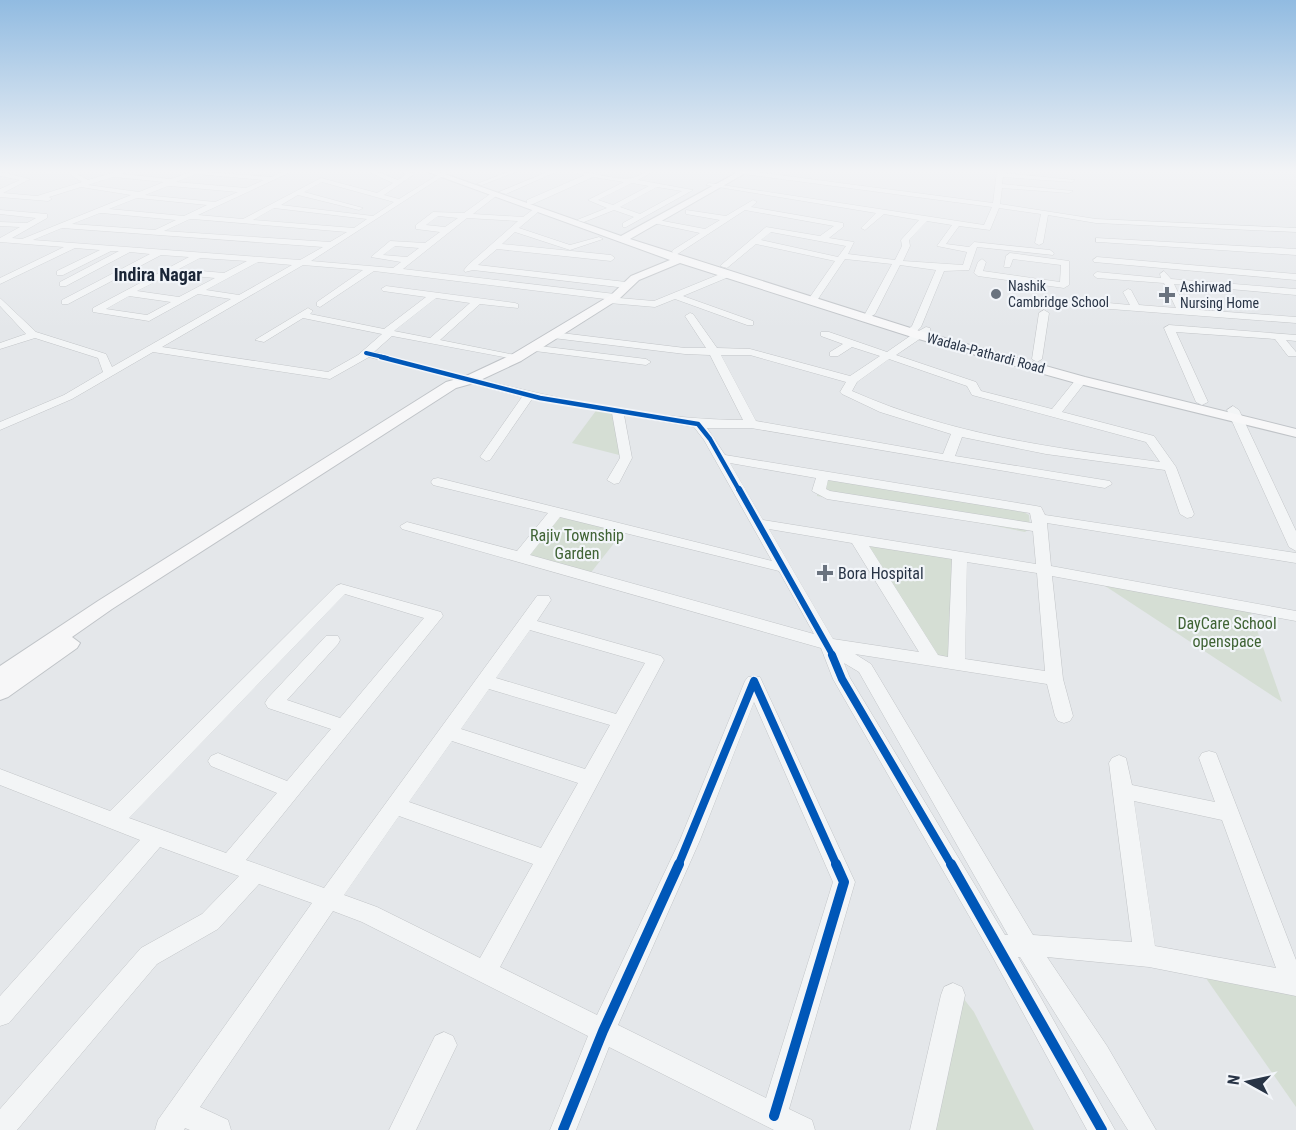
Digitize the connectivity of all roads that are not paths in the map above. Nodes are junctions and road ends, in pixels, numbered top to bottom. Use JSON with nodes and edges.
{"nodes":[{"id":1,"x":957,"y":223,"type":"edge"},
{"id":2,"x":0,"y":224,"type":"edge"},
{"id":3,"x":68,"y":224,"type":"edge"},
{"id":4,"x":174,"y":224,"type":"edge"},
{"id":5,"x":267,"y":224,"type":"edge"},
{"id":6,"x":275,"y":224,"type":"edge"},
{"id":7,"x":364,"y":224,"type":"edge"},
{"id":8,"x":423,"y":224,"type":"edge"},
{"id":9,"x":454,"y":224,"type":"edge"},
{"id":10,"x":519,"y":224,"type":"edge"},
{"id":11,"x":590,"y":224,"type":"edge"},
{"id":12,"x":592,"y":224,"type":"edge"},
{"id":13,"x":634,"y":224,"type":"edge"},
{"id":14,"x":643,"y":224,"type":"edge"},
{"id":15,"x":649,"y":224,"type":"edge"},
{"id":16,"x":668,"y":224,"type":"edge"},
{"id":17,"x":719,"y":224,"type":"edge"},
{"id":18,"x":833,"y":224,"type":"edge"},
{"id":19,"x":870,"y":224,"type":"edge"},
{"id":20,"x":920,"y":224,"type":"edge"},
{"id":21,"x":959,"y":224,"type":"edge"},
{"id":22,"x":988,"y":224,"type":"edge"},
{"id":23,"x":1043,"y":224,"type":"edge"},
{"id":24,"x":1136,"y":224,"type":"edge"},
{"id":25,"x":1140,"y":224,"type":"junction"},
{"id":26,"x":31,"y":225,"type":"joint"},
{"id":27,"x":62,"y":226,"type":"junction"},
{"id":28,"x":315,"y":228,"type":"junction"},
{"id":29,"x":865,"y":228,"type":"dead end"},
{"id":30,"x":514,"y":229,"type":"junction"},
{"id":31,"x":354,"y":230,"type":"junction"},
{"id":32,"x":447,"y":230,"type":"junction"},
{"id":33,"x":1296,"y":230,"type":"edge"},
{"id":34,"x":706,"y":232,"type":"junction"},
{"id":35,"x":152,"y":233,"type":"junction"},
{"id":36,"x":624,"y":234,"type":"junction"},
{"id":37,"x":243,"y":238,"type":"junction"},
{"id":38,"x":822,"y":238,"type":"junction"},
{"id":39,"x":599,"y":239,"type":"junction"},
{"id":40,"x":1099,"y":240,"type":"dead end"},
{"id":41,"x":1,"y":241,"type":"edge"},
{"id":42,"x":22,"y":241,"type":"junction"},
{"id":43,"x":755,"y":241,"type":"junction"},
{"id":44,"x":292,"y":242,"type":"junction"},
{"id":45,"x":1039,"y":243,"type":"dead end"},
{"id":46,"x":1149,"y":243,"type":"junction"},
{"id":47,"x":74,"y":245,"type":"junction"},
{"id":48,"x":332,"y":245,"type":"junction"},
{"id":49,"x":426,"y":246,"type":"junction"},
{"id":50,"x":495,"y":246,"type":"junction"},
{"id":51,"x":1228,"y":247,"type":"junction"},
{"id":52,"x":570,"y":248,"type":"junction"},
{"id":53,"x":118,"y":249,"type":"junction"},
{"id":54,"x":1270,"y":249,"type":"junction"},
{"id":55,"x":972,"y":250,"type":"junction"},
{"id":56,"x":160,"y":252,"type":"junction"},
{"id":57,"x":1296,"y":252,"type":"edge"},
{"id":58,"x":559,"y":253,"type":"junction"},
{"id":59,"x":1050,"y":253,"type":"dead end"},
{"id":60,"x":198,"y":255,"type":"junction"},
{"id":61,"x":588,"y":255,"type":"junction"},
{"id":62,"x":1234,"y":255,"type":"dead end"},
{"id":63,"x":213,"y":256,"type":"junction"},
{"id":64,"x":681,"y":256,"type":"junction"},
{"id":65,"x":843,"y":258,"type":"junction"},
{"id":66,"x":1277,"y":258,"type":"dead end"},
{"id":67,"x":262,"y":259,"type":"junction"},
{"id":68,"x":968,"y":260,"type":"junction"},
{"id":69,"x":1097,"y":260,"type":"dead end"},
{"id":70,"x":408,"y":261,"type":"junction"},
{"id":71,"x":303,"y":262,"type":"junction"},
{"id":72,"x":897,"y":262,"type":"junction"},
{"id":73,"x":580,"y":263,"type":"dead end"},
{"id":74,"x":994,"y":264,"type":"junction"},
{"id":75,"x":1159,"y":264,"type":"junction"},
{"id":76,"x":1239,"y":264,"type":"dead end"},
{"id":77,"x":471,"y":267,"type":"junction"},
{"id":78,"x":1284,"y":267,"type":"dead end"},
{"id":79,"x":372,"y":268,"type":"junction"},
{"id":80,"x":941,"y":268,"type":"junction"},
{"id":81,"x":170,"y":270,"type":"junction"},
{"id":82,"x":726,"y":270,"type":"junction"},
{"id":83,"x":394,"y":271,"type":"junction"},
{"id":84,"x":573,"y":271,"type":"dead end"},
{"id":85,"x":612,"y":271,"type":"junction"},
{"id":86,"x":1245,"y":272,"type":"junction"},
{"id":87,"x":60,"y":273,"type":"dead end"},
{"id":88,"x":1097,"y":274,"type":"dead end"},
{"id":89,"x":225,"y":276,"type":"junction"},
{"id":90,"x":459,"y":278,"type":"junction"},
{"id":91,"x":565,"y":278,"type":"junction"},
{"id":92,"x":1294,"y":279,"type":"edge"},
{"id":93,"x":1167,"y":280,"type":"junction"},
{"id":94,"x":0,"y":281,"type":"edge"},
{"id":95,"x":515,"y":285,"type":"junction"},
{"id":96,"x":626,"y":285,"type":"junction"},
{"id":97,"x":92,"y":288,"type":"junction"},
{"id":98,"x":386,"y":289,"type":"dead end"},
{"id":99,"x":197,"y":291,"type":"junction"},
{"id":100,"x":1128,"y":292,"type":"dead end"},
{"id":101,"x":1296,"y":292,"type":"edge"},
{"id":102,"x":128,"y":293,"type":"junction"},
{"id":103,"x":434,"y":295,"type":"junction"},
{"id":104,"x":675,"y":296,"type":"junction"},
{"id":105,"x":815,"y":297,"type":"junction"},
{"id":106,"x":240,"y":298,"type":"junction"},
{"id":107,"x":612,"y":299,"type":"junction"},
{"id":108,"x":180,"y":300,"type":"junction"},
{"id":109,"x":0,"y":301,"type":"edge"},
{"id":110,"x":478,"y":301,"type":"junction"},
{"id":111,"x":65,"y":302,"type":"dead end"},
{"id":112,"x":493,"y":303,"type":"junction"},
{"id":113,"x":320,"y":304,"type":"dead end"},
{"id":114,"x":1097,"y":305,"type":"dead end"},
{"id":115,"x":515,"y":306,"type":"dead end"},
{"id":116,"x":1136,"y":308,"type":"junction"},
{"id":117,"x":1160,"y":310,"type":"junction"},
{"id":118,"x":1182,"y":311,"type":"junction"},
{"id":119,"x":1044,"y":313,"type":"dead end"},
{"id":120,"x":870,"y":314,"type":"junction"},
{"id":121,"x":690,"y":316,"type":"dead end"},
{"id":122,"x":1296,"y":320,"type":"edge"},
{"id":123,"x":750,"y":323,"type":"dead end"},
{"id":124,"x":1169,"y":328,"type":"junction"},
{"id":125,"x":918,"y":331,"type":"junction"},
{"id":126,"x":388,"y":332,"type":"junction"},
{"id":127,"x":825,"y":334,"type":"dead end"},
{"id":128,"x":34,"y":335,"type":"junction"},
{"id":129,"x":553,"y":335,"type":"junction"},
{"id":130,"x":1278,"y":337,"type":"junction"},
{"id":131,"x":1296,"y":338,"type":"edge"},
{"id":132,"x":260,"y":340,"type":"dead end"},
{"id":133,"x":432,"y":341,"type":"junction"},
{"id":134,"x":851,"y":343,"type":"junction"},
{"id":135,"x":0,"y":346,"type":"edge"},
{"id":136,"x":531,"y":348,"type":"junction"},
{"id":137,"x":152,"y":349,"type":"junction"},
{"id":138,"x":714,"y":352,"type":"junction"},
{"id":139,"x":366,"y":353,"type":"junction"},
{"id":140,"x":834,"y":354,"type":"dead end"},
{"id":141,"x":1292,"y":354,"type":"dead end"},
{"id":142,"x":888,"y":356,"type":"junction"},
{"id":143,"x":516,"y":358,"type":"junction"},
{"id":144,"x":1037,"y":359,"type":"junction"},
{"id":145,"x":646,"y":362,"type":"dead end"},
{"id":146,"x":109,"y":373,"type":"junction"},
{"id":147,"x":469,"y":380,"type":"junction"},
{"id":148,"x":852,"y":380,"type":"junction"},
{"id":149,"x":1081,"y":380,"type":"junction"},
{"id":150,"x":530,"y":395,"type":"junction"},
{"id":151,"x":1202,"y":402,"type":"junction"},
{"id":152,"x":617,"y":411,"type":"junction"},
{"id":153,"x":1054,"y":413,"type":"junction"},
{"id":154,"x":1235,"y":414,"type":"junction"},
{"id":155,"x":0,"y":415,"type":"edge"},
{"id":156,"x":14,"y":421,"type":"junction"},
{"id":157,"x":698,"y":424,"type":"junction"},
{"id":158,"x":751,"y":424,"type":"junction"},
{"id":159,"x":1296,"y":424,"type":"edge"},
{"id":160,"x":0,"y":426,"type":"edge"},
{"id":161,"x":958,"y":432,"type":"junction"},
{"id":162,"x":1296,"y":433,"type":"edge"},
{"id":163,"x":486,"y":457,"type":"dead end"},
{"id":164,"x":1100,"y":457,"type":"junction"},
{"id":165,"x":721,"y":458,"type":"junction"},
{"id":166,"x":948,"y":459,"type":"junction"},
{"id":167,"x":1170,"y":467,"type":"junction"},
{"id":168,"x":823,"y":475,"type":"junction"},
{"id":169,"x":614,"y":480,"type":"dead end"},
{"id":170,"x":438,"y":482,"type":"dead end"},
{"id":171,"x":557,"y":511,"type":"junction"},
{"id":172,"x":1187,"y":514,"type":"dead end"},
{"id":173,"x":758,"y":523,"type":"junction"},
{"id":174,"x":1040,"y":523,"type":"junction"},
{"id":175,"x":406,"y":526,"type":"dead end"},
{"id":176,"x":858,"y":540,"type":"junction"},
{"id":177,"x":1295,"y":540,"type":"edge"},
{"id":178,"x":960,"y":556,"type":"junction"},
{"id":179,"x":520,"y":557,"type":"junction"},
{"id":180,"x":1296,"y":558,"type":"edge"},
{"id":181,"x":784,"y":568,"type":"junction"},
{"id":182,"x":1045,"y":570,"type":"junction"},
{"id":183,"x":543,"y":600,"type":"dead end"},
{"id":184,"x":1296,"y":616,"type":"edge"},
{"id":185,"x":526,"y":623,"type":"junction"},
{"id":186,"x":332,"y":640,"type":"dead end"},
{"id":187,"x":828,"y":644,"type":"junction"},
{"id":188,"x":932,"y":660,"type":"junction"},
{"id":189,"x":956,"y":664,"type":"junction"},
{"id":190,"x":0,"y":676,"type":"edge"},
{"id":191,"x":1054,"y":679,"type":"junction"},
{"id":192,"x":485,"y":681,"type":"junction"},
{"id":193,"x":0,"y":692,"type":"edge"},
{"id":194,"x":1064,"y":716,"type":"dead end"},
{"id":195,"x":621,"y":722,"type":"junction"},
{"id":196,"x":344,"y":726,"type":"junction"},
{"id":197,"x":448,"y":732,"type":"junction"},
{"id":198,"x":1209,"y":758,"type":"dead end"},
{"id":199,"x":218,"y":762,"type":"dead end"},
{"id":200,"x":1119,"y":763,"type":"dead end"},
{"id":201,"x":0,"y":777,"type":"edge"},
{"id":202,"x":591,"y":778,"type":"junction"},
{"id":203,"x":290,"y":790,"type":"junction"},
{"id":204,"x":1123,"y":791,"type":"junction"},
{"id":205,"x":395,"y":806,"type":"junction"},
{"id":206,"x":1228,"y":813,"type":"junction"},
{"id":207,"x":114,"y":820,"type":"junction"},
{"id":208,"x":156,"y":837,"type":"junction"},
{"id":209,"x":546,"y":859,"type":"junction"},
{"id":210,"x":230,"y":864,"type":"junction"},
{"id":211,"x":255,"y":873,"type":"junction"},
{"id":212,"x":329,"y":898,"type":"junction"},
{"id":213,"x":1026,"y":945,"type":"junction"},
{"id":214,"x":999,"y":946,"type":"junction"},
{"id":215,"x":1145,"y":954,"type":"junction"},
{"id":216,"x":485,"y":972,"type":"junction"},
{"id":217,"x":1294,"y":983,"type":"edge"},
{"id":218,"x":953,"y":995,"type":"dead end"},
{"id":219,"x":0,"y":1014,"type":"edge"},
{"id":220,"x":603,"y":1031,"type":"junction"},
{"id":221,"x":444,"y":1045,"type":"dead end"},
{"id":222,"x":774,"y":1116,"type":"junction"},
{"id":223,"x":175,"y":1121,"type":"edge"},
{"id":224,"x":0,"y":1129,"type":"edge"},
{"id":225,"x":218,"y":1130,"type":"edge"},
{"id":226,"x":402,"y":1130,"type":"edge"},
{"id":227,"x":563,"y":1130,"type":"edge"},
{"id":228,"x":802,"y":1130,"type":"edge"},
{"id":229,"x":923,"y":1130,"type":"edge"},
{"id":230,"x":1102,"y":1130,"type":"edge"},
{"id":231,"x":1143,"y":1130,"type":"edge"}],
"edges":[{"from":1,"to":55,"type":"street"},
{"from":2,"to":26,"type":"street"},
{"from":3,"to":27,"type":"street"},
{"from":4,"to":35,"type":"street"},
{"from":5,"to":37,"type":"street"},
{"from":6,"to":28,"type":"street"},
{"from":7,"to":31,"type":"street"},
{"from":8,"to":32,"type":"street"},
{"from":9,"to":32,"type":"street"},
{"from":10,"to":30,"type":"street"},
{"from":11,"to":36,"type":"main road"},
{"from":12,"to":36,"type":"main road"},
{"from":13,"to":36,"type":"street"},
{"from":14,"to":36,"type":"main road"},
{"from":15,"to":36,"type":"main road"},
{"from":16,"to":34,"type":"street"},
{"from":17,"to":34,"type":"street"},
{"from":18,"to":38,"type":"street"},
{"from":19,"to":29,"type":"street"},
{"from":20,"to":72,"type":"street"},
{"from":21,"to":22,"type":"street"},
{"from":23,"to":45,"type":"street"},
{"from":24,"to":25,"type":"street"},
{"from":25,"to":33,"type":"street"},
{"from":25,"to":46,"type":"street"},
{"from":26,"to":41,"type":"street"},
{"from":27,"to":35,"type":"street"},
{"from":27,"to":42,"type":"street"},
{"from":28,"to":31,"type":"street"},
{"from":28,"to":44,"type":"street"},
{"from":30,"to":50,"type":"street"},
{"from":30,"to":52,"type":"street"},
{"from":31,"to":48,"type":"street"},
{"from":32,"to":49,"type":"street"},
{"from":34,"to":64,"type":"street"},
{"from":35,"to":37,"type":"street"},
{"from":35,"to":53,"type":"street"},
{"from":36,"to":39,"type":"street"},
{"from":36,"to":64,"type":"main road","name":"Wadala-Pathardi Road"},
{"from":37,"to":44,"type":"street"},
{"from":37,"to":63,"type":"street"},
{"from":38,"to":43,"type":"street"},
{"from":38,"to":65,"type":"street"},
{"from":39,"to":52,"type":"street"},
{"from":39,"to":85,"type":"street"},
{"from":40,"to":46,"type":"street"},
{"from":41,"to":42,"type":"street"},
{"from":42,"to":47,"type":"street"},
{"from":43,"to":65,"type":"street"},
{"from":43,"to":82,"type":"street"},
{"from":44,"to":48,"type":"street"},
{"from":44,"to":67,"type":"street"},
{"from":46,"to":51,"type":"street"},
{"from":46,"to":75,"type":"street"},
{"from":47,"to":53,"type":"street"},
{"from":47,"to":94,"type":"street"},
{"from":48,"to":71,"type":"street"},
{"from":49,"to":70,"type":"street"},
{"from":49,"to":70,"type":"street"},
{"from":50,"to":58,"type":"street"},
{"from":50,"to":77,"type":"street"},
{"from":51,"to":54,"type":"street"},
{"from":51,"to":62,"type":"street"},
{"from":52,"to":58,"type":"street"},
{"from":53,"to":56,"type":"street"},
{"from":53,"to":87,"type":"street"},
{"from":53,"to":97,"type":"street"},
{"from":54,"to":57,"type":"street"},
{"from":54,"to":66,"type":"street"},
{"from":55,"to":59,"type":"street"},
{"from":55,"to":68,"type":"street"},
{"from":56,"to":60,"type":"street"},
{"from":56,"to":97,"type":"street"},
{"from":58,"to":61,"type":"street"},
{"from":60,"to":63,"type":"street"},
{"from":60,"to":81,"type":"street"},
{"from":61,"to":73,"type":"street"},
{"from":61,"to":85,"type":"street"},
{"from":63,"to":67,"type":"street"},
{"from":64,"to":82,"type":"main road","name":"Wadala-Pathardi Road"},
{"from":64,"to":96,"type":"main road"},
{"from":65,"to":72,"type":"street"},
{"from":65,"to":105,"type":"street"},
{"from":67,"to":71,"type":"street"},
{"from":67,"to":89,"type":"street"},
{"from":68,"to":74,"type":"street"},
{"from":68,"to":80,"type":"street"},
{"from":69,"to":75,"type":"street"},
{"from":70,"to":83,"type":"street"},
{"from":71,"to":79,"type":"street"},
{"from":71,"to":106,"type":"street"},
{"from":72,"to":80,"type":"street"},
{"from":72,"to":120,"type":"street"},
{"from":74,"to":74,"type":"street"},
{"from":75,"to":86,"type":"street"},
{"from":75,"to":93,"type":"street"},
{"from":76,"to":86,"type":"street"},
{"from":77,"to":90,"type":"street"},
{"from":77,"to":91,"type":"street"},
{"from":78,"to":92,"type":"street"},
{"from":79,"to":83,"type":"street"},
{"from":79,"to":113,"type":"street"},
{"from":80,"to":125,"type":"street"},
{"from":81,"to":89,"type":"street"},
{"from":81,"to":102,"type":"street"},
{"from":82,"to":104,"type":"street"},
{"from":82,"to":105,"type":"main road","name":"Wadala-Pathardi Road"},
{"from":82,"to":125,"type":"main road","name":"Wadala-Pathardi Road"},
{"from":83,"to":90,"type":"street"},
{"from":84,"to":91,"type":"street"},
{"from":85,"to":91,"type":"street"},
{"from":85,"to":96,"type":"street"},
{"from":86,"to":92,"type":"street"},
{"from":88,"to":93,"type":"street"},
{"from":89,"to":99,"type":"street"},
{"from":90,"to":95,"type":"street"},
{"from":93,"to":101,"type":"street"},
{"from":93,"to":118,"type":"street"},
{"from":95,"to":107,"type":"street"},
{"from":95,"to":112,"type":"street"},
{"from":96,"to":107,"type":"main road"},
{"from":97,"to":111,"type":"street"},
{"from":98,"to":103,"type":"street"},
{"from":99,"to":106,"type":"street"},
{"from":99,"to":108,"type":"street"},
{"from":100,"to":116,"type":"street"},
{"from":102,"to":108,"type":"street"},
{"from":102,"to":108,"type":"street"},
{"from":103,"to":110,"type":"street"},
{"from":103,"to":126,"type":"street"},
{"from":104,"to":107,"type":"street"},
{"from":104,"to":123,"type":"street"},
{"from":105,"to":120,"type":"main road","name":"Wadala-Pathardi Road"},
{"from":106,"to":137,"type":"street"},
{"from":107,"to":129,"type":"main road"},
{"from":109,"to":128,"type":"street"},
{"from":110,"to":112,"type":"street"},
{"from":110,"to":133,"type":"street"},
{"from":112,"to":115,"type":"street"},
{"from":114,"to":116,"type":"street"},
{"from":116,"to":117,"type":"street"},
{"from":117,"to":118,"type":"street"},
{"from":117,"to":124,"type":"street"},
{"from":118,"to":122,"type":"street"},
{"from":119,"to":144,"type":"street"},
{"from":120,"to":125,"type":"main road","name":"Wadala-Pathardi Road"},
{"from":121,"to":138,"type":"street"},
{"from":124,"to":130,"type":"street"},
{"from":124,"to":151,"type":"street"},
{"from":125,"to":142,"type":"street"},
{"from":125,"to":144,"type":"main road","name":"Wadala-Pathardi Road"},
{"from":125,"to":149,"type":"main road","name":"Wadala-Pathardi Road"},
{"from":126,"to":132,"type":"street"},
{"from":126,"to":133,"type":"street"},
{"from":126,"to":139,"type":"street"},
{"from":127,"to":134,"type":"street"},
{"from":128,"to":135,"type":"street"},
{"from":128,"to":146,"type":"street"},
{"from":129,"to":136,"type":"main road"},
{"from":129,"to":138,"type":"street"},
{"from":130,"to":131,"type":"street"},
{"from":130,"to":141,"type":"street"},
{"from":133,"to":143,"type":"street"},
{"from":134,"to":140,"type":"street"},
{"from":134,"to":142,"type":"street"},
{"from":136,"to":143,"type":"main road"},
{"from":136,"to":145,"type":"street"},
{"from":137,"to":139,"type":"street"},
{"from":137,"to":146,"type":"street"},
{"from":138,"to":148,"type":"street"},
{"from":138,"to":158,"type":"street"},
{"from":139,"to":147,"type":"street"},
{"from":142,"to":148,"type":"street"},
{"from":142,"to":153,"type":"street"},
{"from":143,"to":147,"type":"main road"},
{"from":144,"to":151,"type":"main road","name":"Wadala-Pathardi Road"},
{"from":146,"to":156,"type":"street"},
{"from":147,"to":150,"type":"street"},
{"from":147,"to":190,"type":"main road"},
{"from":147,"to":193,"type":"main road"},
{"from":148,"to":161,"type":"street"},
{"from":149,"to":153,"type":"street"},
{"from":149,"to":154,"type":"main road","name":"Wadala-Pathardi Road"},
{"from":150,"to":152,"type":"street"},
{"from":150,"to":163,"type":"street"},
{"from":151,"to":154,"type":"main road","name":"Wadala-Pathardi Road"},
{"from":152,"to":157,"type":"street"},
{"from":152,"to":169,"type":"street"},
{"from":153,"to":167,"type":"street"},
{"from":154,"to":159,"type":"main road","name":"Wadala-Pathardi Road"},
{"from":154,"to":162,"type":"main road","name":"Wadala-Pathardi Road"},
{"from":154,"to":177,"type":"street"},
{"from":155,"to":156,"type":"street"},
{"from":156,"to":160,"type":"street"},
{"from":157,"to":158,"type":"street"},
{"from":157,"to":165,"type":"street"},
{"from":158,"to":166,"type":"street"},
{"from":161,"to":164,"type":"street"},
{"from":161,"to":166,"type":"street"},
{"from":164,"to":166,"type":"street"},
{"from":164,"to":167,"type":"street"},
{"from":165,"to":168,"type":"street"},
{"from":165,"to":173,"type":"street"},
{"from":167,"to":172,"type":"street"},
{"from":168,"to":174,"type":"street"},
{"from":168,"to":174,"type":"street"},
{"from":170,"to":171,"type":"street"},
{"from":171,"to":179,"type":"street"},
{"from":171,"to":181,"type":"street"},
{"from":173,"to":176,"type":"street"},
{"from":173,"to":181,"type":"street"},
{"from":174,"to":180,"type":"street"},
{"from":174,"to":182,"type":"street"},
{"from":175,"to":179,"type":"street"},
{"from":176,"to":178,"type":"street"},
{"from":176,"to":188,"type":"street"},
{"from":178,"to":182,"type":"street"},
{"from":178,"to":189,"type":"street"},
{"from":179,"to":187,"type":"street"},
{"from":181,"to":187,"type":"street"},
{"from":182,"to":184,"type":"street"},
{"from":182,"to":191,"type":"street"},
{"from":183,"to":185,"type":"street"},
{"from":185,"to":192,"type":"street"},
{"from":185,"to":195,"type":"street"},
{"from":186,"to":196,"type":"street"},
{"from":187,"to":188,"type":"street"},
{"from":187,"to":213,"type":"street"},
{"from":187,"to":214,"type":"street"},
{"from":188,"to":189,"type":"street"},
{"from":189,"to":191,"type":"street"},
{"from":191,"to":194,"type":"street"},
{"from":192,"to":195,"type":"street"},
{"from":192,"to":197,"type":"street"},
{"from":195,"to":202,"type":"street"},
{"from":196,"to":203,"type":"street"},
{"from":196,"to":207,"type":"street"},
{"from":197,"to":202,"type":"street"},
{"from":197,"to":205,"type":"street"},
{"from":198,"to":206,"type":"street"},
{"from":199,"to":203,"type":"street"},
{"from":200,"to":204,"type":"street"},
{"from":201,"to":207,"type":"street"},
{"from":202,"to":209,"type":"street"},
{"from":203,"to":210,"type":"street"},
{"from":204,"to":206,"type":"street"},
{"from":204,"to":215,"type":"street"},
{"from":205,"to":209,"type":"street"},
{"from":205,"to":212,"type":"street"},
{"from":206,"to":217,"type":"street"},
{"from":207,"to":208,"type":"street"},
{"from":208,"to":210,"type":"street"},
{"from":208,"to":219,"type":"street"},
{"from":209,"to":216,"type":"street"},
{"from":210,"to":211,"type":"street"},
{"from":211,"to":212,"type":"street"},
{"from":211,"to":224,"type":"street"},
{"from":212,"to":216,"type":"street"},
{"from":212,"to":223,"type":"street"},
{"from":213,"to":214,"type":"street"},
{"from":213,"to":215,"type":"street"},
{"from":213,"to":231,"type":"street"},
{"from":214,"to":230,"type":"street"},
{"from":215,"to":217,"type":"street"},
{"from":216,"to":220,"type":"street"},
{"from":218,"to":229,"type":"street"},
{"from":220,"to":222,"type":"street"},
{"from":220,"to":222,"type":"street"},
{"from":220,"to":227,"type":"street"},
{"from":221,"to":226,"type":"street"},
{"from":222,"to":228,"type":"street"},
{"from":223,"to":225,"type":"street"}]}
